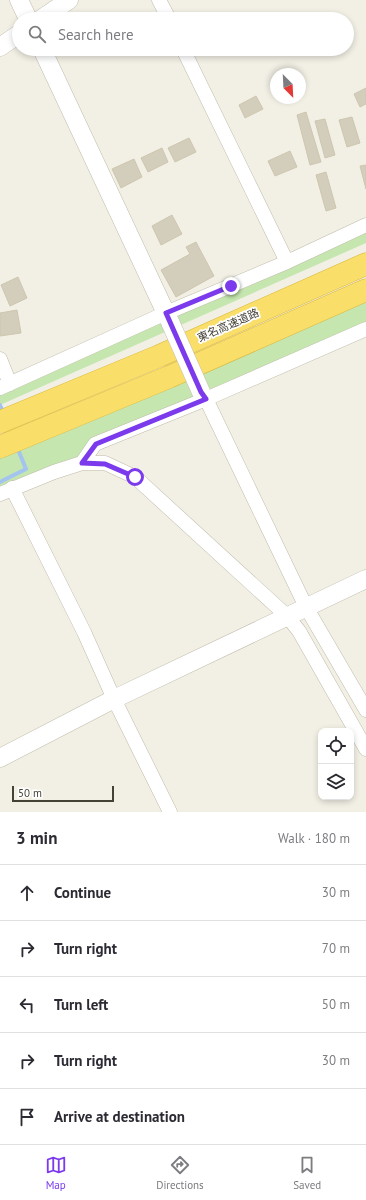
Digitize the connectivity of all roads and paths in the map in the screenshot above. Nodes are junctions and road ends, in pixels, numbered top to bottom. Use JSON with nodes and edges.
{"nodes":[{"id":1,"x":19,"y":0,"type":"edge"},
{"id":2,"x":69,"y":0,"type":"edge"},
{"id":3,"x":160,"y":0,"type":"edge"},
{"id":4,"x":25,"y":12,"type":"edge"},
{"id":5,"x":52,"y":12,"type":"edge"},
{"id":6,"x":166,"y":12,"type":"edge"},
{"id":7,"x":12,"y":39,"type":"edge"},
{"id":8,"x":0,"y":47,"type":"edge"},
{"id":9,"x":45,"y":56,"type":"edge"},
{"id":10,"x":186,"y":56,"type":"edge"},
{"id":11,"x":366,"y":225,"type":"edge"},
{"id":12,"x":287,"y":262,"type":"junction"},
{"id":13,"x":366,"y":264,"type":"edge"},
{"id":14,"x":366,"y":290,"type":"edge"},
{"id":15,"x":168,"y":318,"type":"junction"},
{"id":16,"x":366,"y":329,"type":"edge"},
{"id":17,"x":0,"y":359,"type":"edge"},
{"id":18,"x":5,"y":386,"type":"edge"},
{"id":19,"x":204,"y":396,"type":"junction"},
{"id":20,"x":0,"y":422,"type":"edge"},
{"id":21,"x":0,"y":447,"type":"edge"},
{"id":22,"x":82,"y":463,"type":"junction"},
{"id":23,"x":6,"y":491,"type":"edge"},
{"id":24,"x":366,"y":579,"type":"edge"},
{"id":25,"x":306,"y":607,"type":"junction"},
{"id":26,"x":287,"y":616,"type":"junction"},
{"id":27,"x":114,"y":699,"type":"junction"},
{"id":28,"x":366,"y":710,"type":"edge"},
{"id":29,"x":366,"y":749,"type":"edge"},
{"id":30,"x":0,"y":758,"type":"edge"},
{"id":31,"x":170,"y":812,"type":"edge"}],
"edges":[{"from":1,"to":4,"type":"street"},
{"from":2,"to":5,"type":"street"},
{"from":3,"to":6,"type":"street"},
{"from":7,"to":8,"type":"street"},
{"from":9,"to":15,"type":"street"},
{"from":10,"to":12,"type":"street"},
{"from":11,"to":12,"type":"street"},
{"from":12,"to":15,"type":"street"},
{"from":13,"to":20,"type":"highway","name":"東名高速道路"},
{"from":14,"to":21,"type":"highway"},
{"from":15,"to":18,"type":"street"},
{"from":15,"to":19,"type":"street","bridge":true},
{"from":16,"to":19,"type":"street"},
{"from":17,"to":18,"type":"street"},
{"from":19,"to":22,"type":"street"},
{"from":19,"to":25,"type":"street"},
{"from":22,"to":23,"type":"street"},
{"from":22,"to":26,"type":"street"},
{"from":23,"to":27,"type":"street"},
{"from":24,"to":25,"type":"street"},
{"from":25,"to":26,"type":"street"},
{"from":25,"to":28,"type":"street"},
{"from":26,"to":27,"type":"street"},
{"from":26,"to":29,"type":"street"},
{"from":27,"to":30,"type":"street"},
{"from":27,"to":31,"type":"street"}]}
